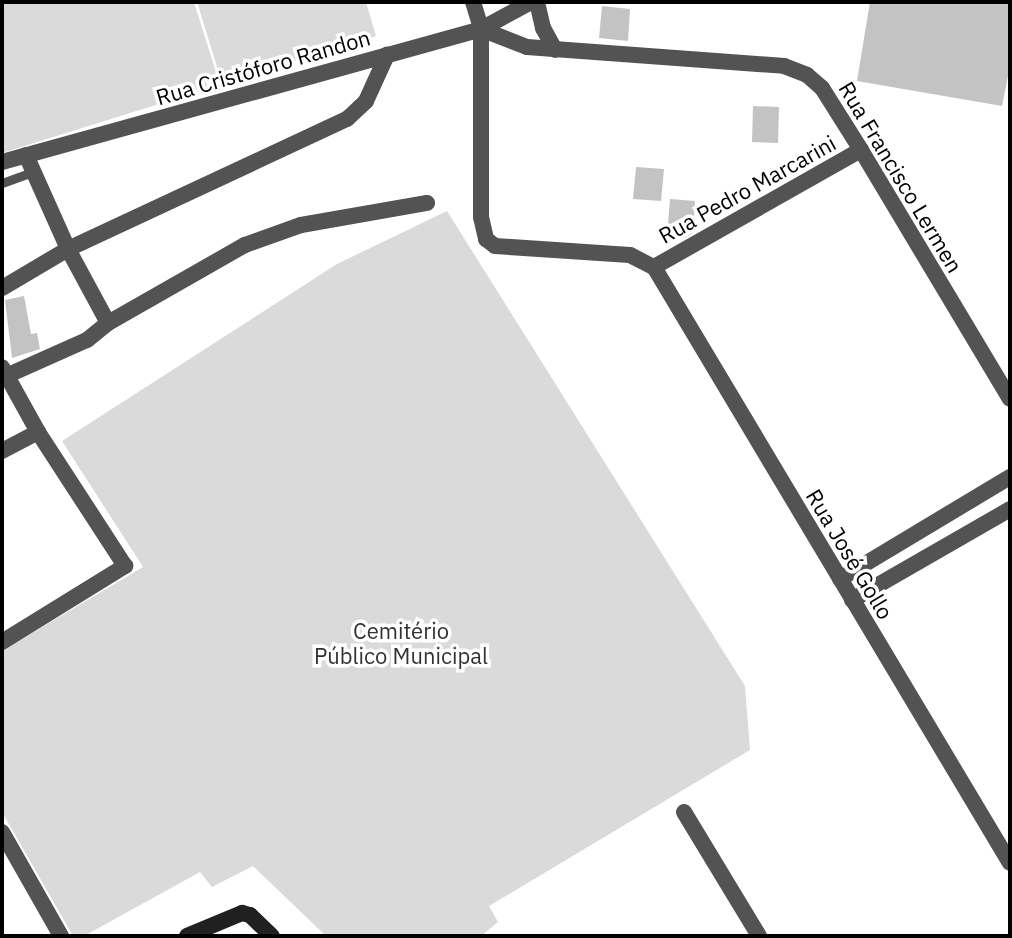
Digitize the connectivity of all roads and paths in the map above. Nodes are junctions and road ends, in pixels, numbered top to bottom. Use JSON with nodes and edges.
{"nodes":[{"id":1,"x":473,"y":2,"type":"edge"},
{"id":2,"x":531,"y":2,"type":"edge"},
{"id":3,"x":537,"y":2,"type":"edge"},
{"id":4,"x":481,"y":29,"type":"junction"},
{"id":5,"x":555,"y":50,"type":"junction"},
{"id":6,"x":387,"y":55,"type":"junction"},
{"id":7,"x":861,"y":150,"type":"junction"},
{"id":8,"x":26,"y":155,"type":"junction"},
{"id":9,"x":2,"y":162,"type":"edge"},
{"id":10,"x":33,"y":172,"type":"junction"},
{"id":11,"x":2,"y":183,"type":"edge"},
{"id":12,"x":427,"y":203,"type":"dead end"},
{"id":13,"x":68,"y":249,"type":"junction"},
{"id":14,"x":654,"y":267,"type":"junction"},
{"id":15,"x":2,"y":288,"type":"edge"},
{"id":16,"x":108,"y":323,"type":"junction"},
{"id":17,"x":4,"y":371,"type":"edge"},
{"id":18,"x":1010,"y":399,"type":"edge"},
{"id":19,"x":38,"y":432,"type":"junction"},
{"id":20,"x":2,"y":451,"type":"edge"},
{"id":21,"x":1010,"y":477,"type":"edge"},
{"id":22,"x":1010,"y":509,"type":"edge"},
{"id":23,"x":840,"y":579,"type":"junction"},
{"id":24,"x":852,"y":600,"type":"junction"},
{"id":25,"x":2,"y":642,"type":"edge"},
{"id":26,"x":684,"y":812,"type":"dead end"},
{"id":27,"x":2,"y":832,"type":"edge"},
{"id":28,"x":1010,"y":863,"type":"edge"},
{"id":29,"x":61,"y":936,"type":"edge"},
{"id":30,"x":187,"y":936,"type":"edge"},
{"id":31,"x":272,"y":936,"type":"edge"},
{"id":32,"x":759,"y":936,"type":"edge"}],
"edges":[{"from":1,"to":4,"type":"street"},
{"from":2,"to":4,"type":"street","name":"Rua Cristóforo Randon"},
{"from":3,"to":5,"type":"street"},
{"from":4,"to":5,"type":"street","name":"Rua Francisco Lermen"},
{"from":4,"to":6,"type":"street","name":"Rua Cristóforo Randon"},
{"from":4,"to":14,"type":"street"},
{"from":5,"to":7,"type":"street","name":"Rua Francisco Lermen"},
{"from":6,"to":8,"type":"street","name":"Rua Cristóforo Randon"},
{"from":6,"to":13,"type":"street"},
{"from":7,"to":14,"type":"street","name":"Rua Pedro Marcarini"},
{"from":7,"to":18,"type":"street","name":"Rua Francisco Lermen"},
{"from":8,"to":9,"type":"street","name":"Rua Cristóforo Randon"},
{"from":8,"to":10,"type":"street"},
{"from":10,"to":11,"type":"lane"},
{"from":10,"to":13,"type":"street"},
{"from":12,"to":16,"type":"street"},
{"from":13,"to":15,"type":"street"},
{"from":13,"to":16,"type":"street"},
{"from":14,"to":23,"type":"street","name":"Rua José Gollo"},
{"from":16,"to":17,"type":"street"},
{"from":17,"to":19,"type":"street"},
{"from":19,"to":20,"type":"street"},
{"from":19,"to":25,"type":"street"},
{"from":21,"to":23,"type":"street"},
{"from":22,"to":24,"type":"street"},
{"from":23,"to":24,"type":"street","name":"Rua José Gollo"},
{"from":24,"to":28,"type":"street","name":"Rua José Gollo"},
{"from":26,"to":32,"type":"street"},
{"from":27,"to":29,"type":"street"},
{"from":30,"to":31,"type":"street"}]}
